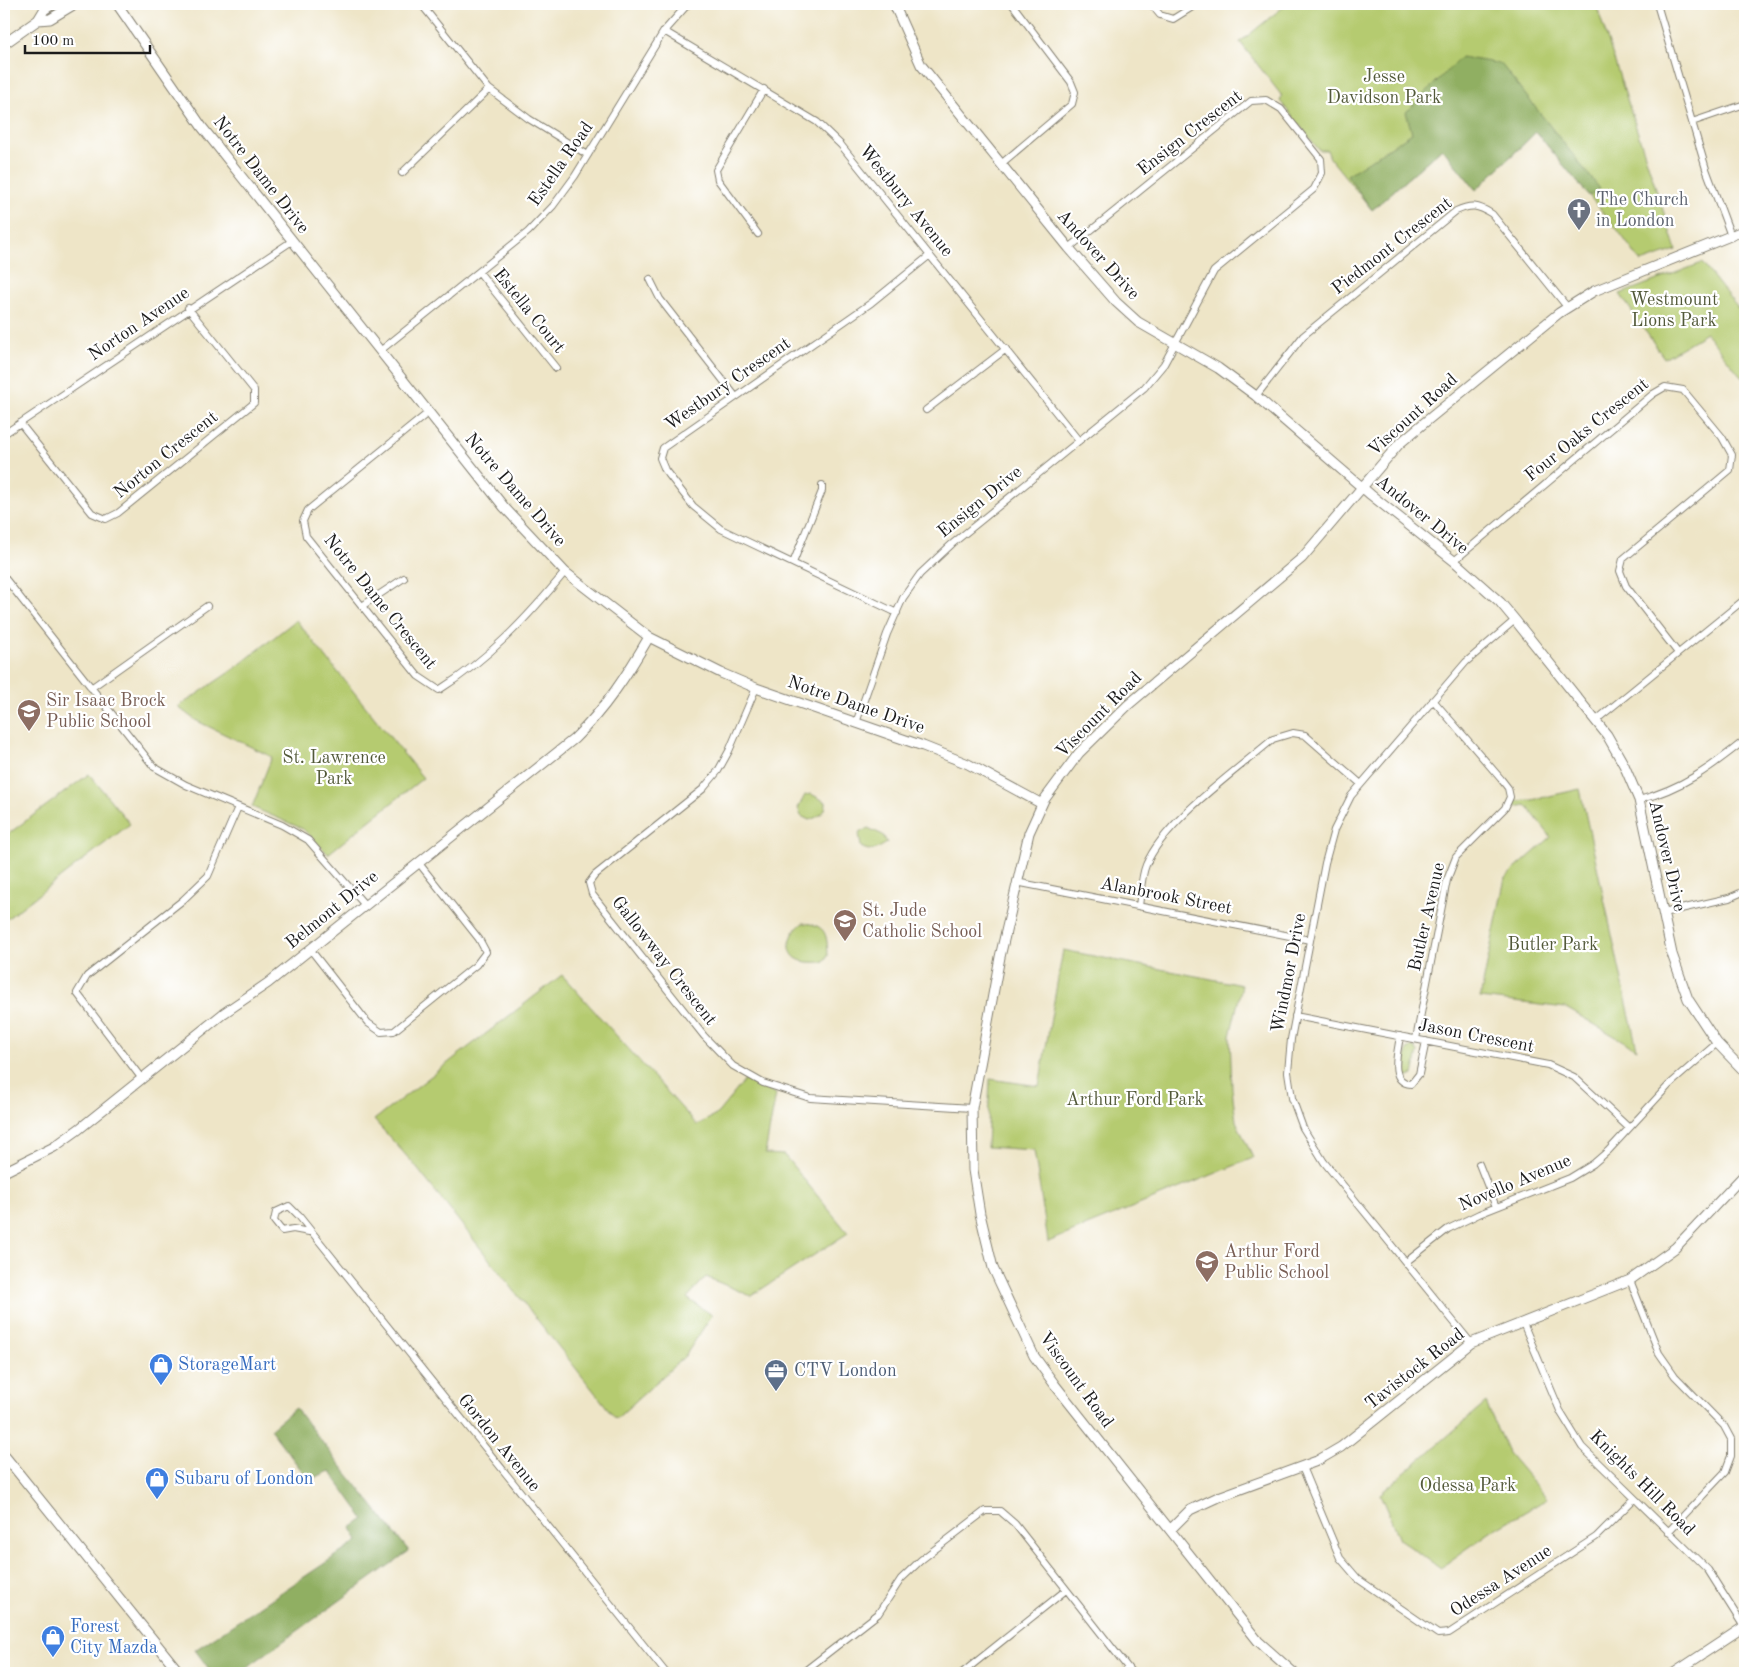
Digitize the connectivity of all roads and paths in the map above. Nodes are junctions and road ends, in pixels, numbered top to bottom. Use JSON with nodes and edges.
{"nodes":[{"id":1,"x":53,"y":4,"type":"edge"},
{"id":2,"x":74,"y":4,"type":"edge"},
{"id":3,"x":117,"y":4,"type":"edge"},
{"id":4,"x":421,"y":4,"type":"edge"},
{"id":5,"x":688,"y":4,"type":"edge"},
{"id":6,"x":894,"y":4,"type":"edge"},
{"id":7,"x":1012,"y":4,"type":"edge"},
{"id":8,"x":1151,"y":4,"type":"edge"},
{"id":9,"x":1197,"y":4,"type":"edge"},
{"id":10,"x":1657,"y":4,"type":"edge"},
{"id":11,"x":38,"y":20,"type":"junction"},
{"id":12,"x":664,"y":31,"type":"junction"},
{"id":13,"x":4,"y":44,"type":"edge"},
{"id":14,"x":489,"y":89,"type":"junction"},
{"id":15,"x":764,"y":89,"type":"junction"},
{"id":16,"x":1745,"y":104,"type":"edge"},
{"id":17,"x":1692,"y":122,"type":"junction"},
{"id":18,"x":588,"y":155,"type":"junction"},
{"id":19,"x":1001,"y":164,"type":"junction"},
{"id":20,"x":402,"y":173,"type":"dead end"},
{"id":21,"x":1745,"y":230,"type":"edge"},
{"id":22,"x":758,"y":234,"type":"dead end"},
{"id":23,"x":1731,"y":236,"type":"junction"},
{"id":24,"x":292,"y":241,"type":"junction"},
{"id":25,"x":1069,"y":248,"type":"junction"},
{"id":26,"x":930,"y":255,"type":"junction"},
{"id":27,"x":479,"y":272,"type":"junction"},
{"id":28,"x":650,"y":279,"type":"dead end"},
{"id":29,"x":188,"y":308,"type":"junction"},
{"id":30,"x":1568,"y":308,"type":"junction"},
{"id":31,"x":1175,"y":342,"type":"junction"},
{"id":32,"x":1006,"y":349,"type":"junction"},
{"id":33,"x":380,"y":352,"type":"junction"},
{"id":34,"x":556,"y":368,"type":"dead end"},
{"id":35,"x":1256,"y":396,"type":"junction"},
{"id":36,"x":736,"y":397,"type":"junction"},
{"id":37,"x":926,"y":410,"type":"dead end"},
{"id":38,"x":428,"y":412,"type":"junction"},
{"id":39,"x":20,"y":423,"type":"junction"},
{"id":40,"x":4,"y":434,"type":"edge"},
{"id":41,"x":1079,"y":441,"type":"junction"},
{"id":42,"x":822,"y":485,"type":"dead end"},
{"id":43,"x":1361,"y":486,"type":"junction"},
{"id":44,"x":1454,"y":561,"type":"junction"},
{"id":45,"x":793,"y":563,"type":"junction"},
{"id":46,"x":565,"y":572,"type":"junction"},
{"id":47,"x":4,"y":577,"type":"edge"},
{"id":48,"x":404,"y":578,"type":"dead end"},
{"id":49,"x":1745,"y":599,"type":"edge"},
{"id":50,"x":207,"y":606,"type":"dead end"},
{"id":51,"x":362,"y":606,"type":"junction"},
{"id":52,"x":897,"y":613,"type":"junction"},
{"id":53,"x":1515,"y":620,"type":"junction"},
{"id":54,"x":649,"y":637,"type":"junction"},
{"id":55,"x":1678,"y":653,"type":"junction"},
{"id":56,"x":91,"y":688,"type":"junction"},
{"id":57,"x":756,"y":688,"type":"junction"},
{"id":58,"x":1433,"y":700,"type":"junction"},
{"id":59,"x":1595,"y":721,"type":"junction"},
{"id":60,"x":856,"y":723,"type":"junction"},
{"id":61,"x":1745,"y":740,"type":"edge"},
{"id":62,"x":1361,"y":784,"type":"junction"},
{"id":63,"x":1639,"y":800,"type":"junction"},
{"id":64,"x":1042,"y":804,"type":"junction"},
{"id":65,"x":238,"y":807,"type":"junction"},
{"id":66,"x":418,"y":862,"type":"junction"},
{"id":67,"x":1016,"y":882,"type":"junction"},
{"id":68,"x":1745,"y":893,"type":"edge"},
{"id":69,"x":364,"y":904,"type":"junction"},
{"id":70,"x":1139,"y":906,"type":"junction"},
{"id":71,"x":1664,"y":913,"type":"junction"},
{"id":72,"x":1310,"y":940,"type":"junction"},
{"id":73,"x":310,"y":949,"type":"junction"},
{"id":74,"x":1295,"y":1016,"type":"junction"},
{"id":75,"x":1400,"y":1036,"type":"junction"},
{"id":76,"x":1416,"y":1039,"type":"junction"},
{"id":77,"x":1426,"y":1041,"type":"junction"},
{"id":78,"x":1717,"y":1043,"type":"junction"},
{"id":79,"x":1745,"y":1072,"type":"edge"},
{"id":80,"x":142,"y":1079,"type":"junction"},
{"id":81,"x":972,"y":1108,"type":"junction"},
{"id":82,"x":1629,"y":1128,"type":"junction"},
{"id":83,"x":1479,"y":1164,"type":"dead end"},
{"id":84,"x":4,"y":1172,"type":"edge"},
{"id":85,"x":1745,"y":1174,"type":"edge"},
{"id":86,"x":1496,"y":1207,"type":"junction"},
{"id":87,"x":309,"y":1232,"type":"junction"},
{"id":88,"x":1406,"y":1262,"type":"junction"},
{"id":89,"x":1630,"y":1280,"type":"junction"},
{"id":90,"x":1523,"y":1323,"type":"junction"},
{"id":91,"x":1471,"y":1343,"type":"junction"},
{"id":92,"x":4,"y":1455,"type":"edge"},
{"id":93,"x":1302,"y":1467,"type":"junction"},
{"id":94,"x":1634,"y":1498,"type":"junction"},
{"id":95,"x":1170,"y":1530,"type":"junction"},
{"id":96,"x":1668,"y":1532,"type":"junction"},
{"id":97,"x":1066,"y":1590,"type":"junction"},
{"id":98,"x":1745,"y":1627,"type":"edge"},
{"id":99,"x":1130,"y":1671,"type":"edge"},
{"id":100,"x":180,"y":1673,"type":"edge"},
{"id":101,"x":666,"y":1673,"type":"edge"},
{"id":102,"x":802,"y":1673,"type":"edge"},
{"id":103,"x":962,"y":1673,"type":"edge"},
{"id":104,"x":1122,"y":1673,"type":"edge"},
{"id":105,"x":1294,"y":1673,"type":"edge"},
{"id":106,"x":1674,"y":1673,"type":"edge"}],
"edges":[{"from":1,"to":11,"type":"street"},
{"from":2,"to":11,"type":"street"},
{"from":3,"to":24,"type":"street","name":"Notre Dame Drive"},
{"from":4,"to":14,"type":"street"},
{"from":5,"to":12,"type":"street","name":"Estella Road"},
{"from":6,"to":19,"type":"street","name":"Andover Drive"},
{"from":7,"to":19,"type":"street"},
{"from":8,"to":9,"type":"street"},
{"from":10,"to":17,"type":"street"},
{"from":11,"to":13,"type":"street"},
{"from":12,"to":15,"type":"street","name":"Westbury Avenue"},
{"from":12,"to":18,"type":"street","name":"Estella Road"},
{"from":14,"to":18,"type":"street"},
{"from":14,"to":20,"type":"street"},
{"from":15,"to":22,"type":"street"},
{"from":15,"to":26,"type":"street","name":"Westbury Avenue"},
{"from":16,"to":17,"type":"street"},
{"from":17,"to":23,"type":"street"},
{"from":18,"to":27,"type":"street","name":"Estella Road"},
{"from":19,"to":25,"type":"street","name":"Andover Drive"},
{"from":21,"to":23,"type":"street","name":"Viscount Road"},
{"from":23,"to":30,"type":"street","name":"Viscount Road"},
{"from":24,"to":29,"type":"street","name":"Norton Avenue"},
{"from":24,"to":33,"type":"street","name":"Notre Dame Drive"},
{"from":25,"to":31,"type":"street","name":"Andover Drive"},
{"from":25,"to":31,"type":"street","name":"Ensign Crescent"},
{"from":26,"to":32,"type":"street","name":"Westbury Avenue"},
{"from":26,"to":36,"type":"street","name":"Westbury Crescent"},
{"from":27,"to":33,"type":"street","name":"Estella Road"},
{"from":27,"to":34,"type":"street","name":"Estella Court"},
{"from":28,"to":36,"type":"street"},
{"from":29,"to":39,"type":"street","name":"Norton Avenue"},
{"from":29,"to":39,"type":"street","name":"Norton Crescent"},
{"from":30,"to":35,"type":"street","name":"Piedmont Crescent"},
{"from":30,"to":43,"type":"street","name":"Viscount Road"},
{"from":31,"to":35,"type":"street","name":"Andover Drive"},
{"from":31,"to":41,"type":"street","name":"Ensign Drive"},
{"from":32,"to":37,"type":"street"},
{"from":32,"to":41,"type":"street","name":"Westbury Avenue"},
{"from":33,"to":38,"type":"street","name":"Notre Dame Drive"},
{"from":35,"to":43,"type":"street","name":"Andover Drive"},
{"from":36,"to":45,"type":"street","name":"Westbury Crescent"},
{"from":38,"to":46,"type":"street","name":"Notre Dame Drive"},
{"from":38,"to":51,"type":"street","name":"Notre Dame Crescent"},
{"from":39,"to":40,"type":"street","name":"Norton Avenue"},
{"from":41,"to":52,"type":"street","name":"Ensign Drive"},
{"from":42,"to":45,"type":"street"},
{"from":43,"to":44,"type":"street","name":"Andover Drive"},
{"from":43,"to":64,"type":"street","name":"Viscount Road"},
{"from":44,"to":53,"type":"street","name":"Andover Drive"},
{"from":44,"to":55,"type":"street","name":"Four Oaks Crescent"},
{"from":45,"to":52,"type":"street","name":"Westbury Crescent"},
{"from":46,"to":51,"type":"street","name":"Notre Dame Crescent"},
{"from":46,"to":54,"type":"street","name":"Notre Dame Drive"},
{"from":47,"to":56,"type":"street"},
{"from":48,"to":51,"type":"street"},
{"from":49,"to":55,"type":"street"},
{"from":50,"to":56,"type":"street"},
{"from":52,"to":60,"type":"street","name":"Ensign Drive"},
{"from":53,"to":58,"type":"street","name":"Windmor Drive"},
{"from":53,"to":59,"type":"street","name":"Andover Drive"},
{"from":54,"to":57,"type":"street","name":"Notre Dame Drive"},
{"from":54,"to":66,"type":"street","name":"Belmont Drive"},
{"from":55,"to":59,"type":"street"},
{"from":56,"to":65,"type":"street"},
{"from":57,"to":60,"type":"street","name":"Notre Dame Drive"},
{"from":57,"to":81,"type":"street","name":"Gallowway Crescent"},
{"from":58,"to":62,"type":"street","name":"Windmor Drive"},
{"from":58,"to":76,"type":"street","name":"Butler Avenue"},
{"from":59,"to":63,"type":"street","name":"Andover Drive"},
{"from":60,"to":64,"type":"street","name":"Notre Dame Drive"},
{"from":61,"to":63,"type":"street"},
{"from":62,"to":70,"type":"street"},
{"from":62,"to":72,"type":"street","name":"Windmor Drive"},
{"from":63,"to":71,"type":"street","name":"Andover Drive"},
{"from":64,"to":67,"type":"street","name":"Viscount Road"},
{"from":65,"to":69,"type":"street"},
{"from":65,"to":80,"type":"street"},
{"from":66,"to":69,"type":"street","name":"Belmont Drive"},
{"from":66,"to":73,"type":"street"},
{"from":67,"to":70,"type":"street","name":"Alanbrook Street"},
{"from":67,"to":81,"type":"street","name":"Viscount Road"},
{"from":68,"to":71,"type":"street"},
{"from":69,"to":73,"type":"street","name":"Belmont Drive"},
{"from":70,"to":72,"type":"street","name":"Alanbrook Street"},
{"from":71,"to":78,"type":"street","name":"Andover Drive"},
{"from":72,"to":74,"type":"street","name":"Windmor Drive"},
{"from":73,"to":80,"type":"street","name":"Belmont Drive"},
{"from":74,"to":75,"type":"street","name":"Jason Crescent"},
{"from":74,"to":88,"type":"street","name":"Windmor Drive"},
{"from":75,"to":76,"type":"street","name":"Jason Crescent"},
{"from":75,"to":77,"type":"street"},
{"from":76,"to":77,"type":"street","name":"Jason Crescent"},
{"from":77,"to":82,"type":"street","name":"Jason Crescent"},
{"from":78,"to":79,"type":"street","name":"Andover Drive"},
{"from":78,"to":82,"type":"street","name":"Novello Avenue"},
{"from":80,"to":84,"type":"street","name":"Belmont Drive"},
{"from":81,"to":95,"type":"street","name":"Viscount Road"},
{"from":82,"to":86,"type":"street","name":"Novello Avenue"},
{"from":83,"to":86,"type":"street"},
{"from":85,"to":89,"type":"street","name":"Tavistock Road"},
{"from":86,"to":88,"type":"street","name":"Novello Avenue"},
{"from":87,"to":87,"type":"street","name":"Gordon Avenue"},
{"from":87,"to":101,"type":"street","name":"Gordon Avenue"},
{"from":88,"to":91,"type":"street","name":"Windmor Drive"},
{"from":89,"to":90,"type":"street","name":"Tavistock Road"},
{"from":89,"to":96,"type":"street"},
{"from":90,"to":91,"type":"street","name":"Tavistock Road"},
{"from":90,"to":94,"type":"street","name":"Knights Hill Road"},
{"from":91,"to":93,"type":"street","name":"Tavistock Road"},
{"from":92,"to":100,"type":"street"},
{"from":93,"to":94,"type":"street","name":"Odessa Avenue"},
{"from":93,"to":95,"type":"street","name":"Tavistock Road"},
{"from":94,"to":96,"type":"street","name":"Knights Hill Road"},
{"from":95,"to":105,"type":"street","name":"Viscount Road"},
{"from":96,"to":98,"type":"street","name":"Knights Hill Road"},
{"from":97,"to":99,"type":"street"},
{"from":97,"to":102,"type":"street"},
{"from":97,"to":103,"type":"street"},
{"from":98,"to":106,"type":"street"},
{"from":99,"to":104,"type":"street"}]}
